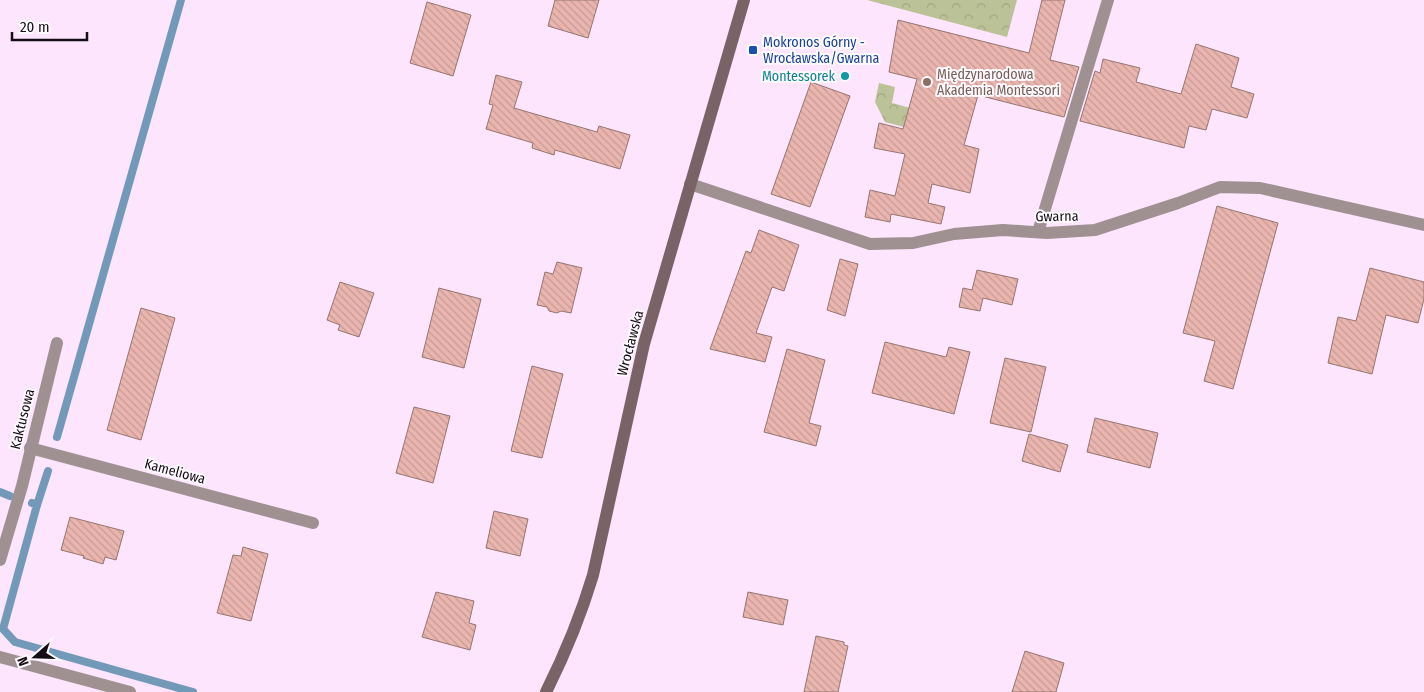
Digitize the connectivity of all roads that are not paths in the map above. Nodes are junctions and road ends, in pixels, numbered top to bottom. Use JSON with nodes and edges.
{"nodes":[{"id":1,"x":744,"y":0,"type":"edge"},
{"id":2,"x":1108,"y":0,"type":"edge"},
{"id":3,"x":690,"y":184,"type":"junction"},
{"id":4,"x":1424,"y":225,"type":"edge"},
{"id":5,"x":1038,"y":232,"type":"junction"},
{"id":6,"x":57,"y":343,"type":"dead end"},
{"id":7,"x":30,"y":448,"type":"junction"},
{"id":8,"x":313,"y":523,"type":"dead end"},
{"id":9,"x":0,"y":560,"type":"edge"},
{"id":10,"x":0,"y":657,"type":"edge"},
{"id":11,"x":130,"y":692,"type":"edge"},
{"id":12,"x":546,"y":692,"type":"edge"}],
"edges":[{"from":1,"to":3,"type":"street","name":"Wrocławska"},
{"from":2,"to":5,"type":"street"},
{"from":3,"to":5,"type":"street","name":"Gwarna"},
{"from":3,"to":12,"type":"street","name":"Wrocławska"},
{"from":4,"to":5,"type":"street","name":"Gwarna"},
{"from":6,"to":7,"type":"street","name":"Kaktusowa"},
{"from":7,"to":8,"type":"street","name":"Kameliowa"},
{"from":7,"to":9,"type":"street","name":"Kaktusowa"},
{"from":10,"to":11,"type":"street"}]}
